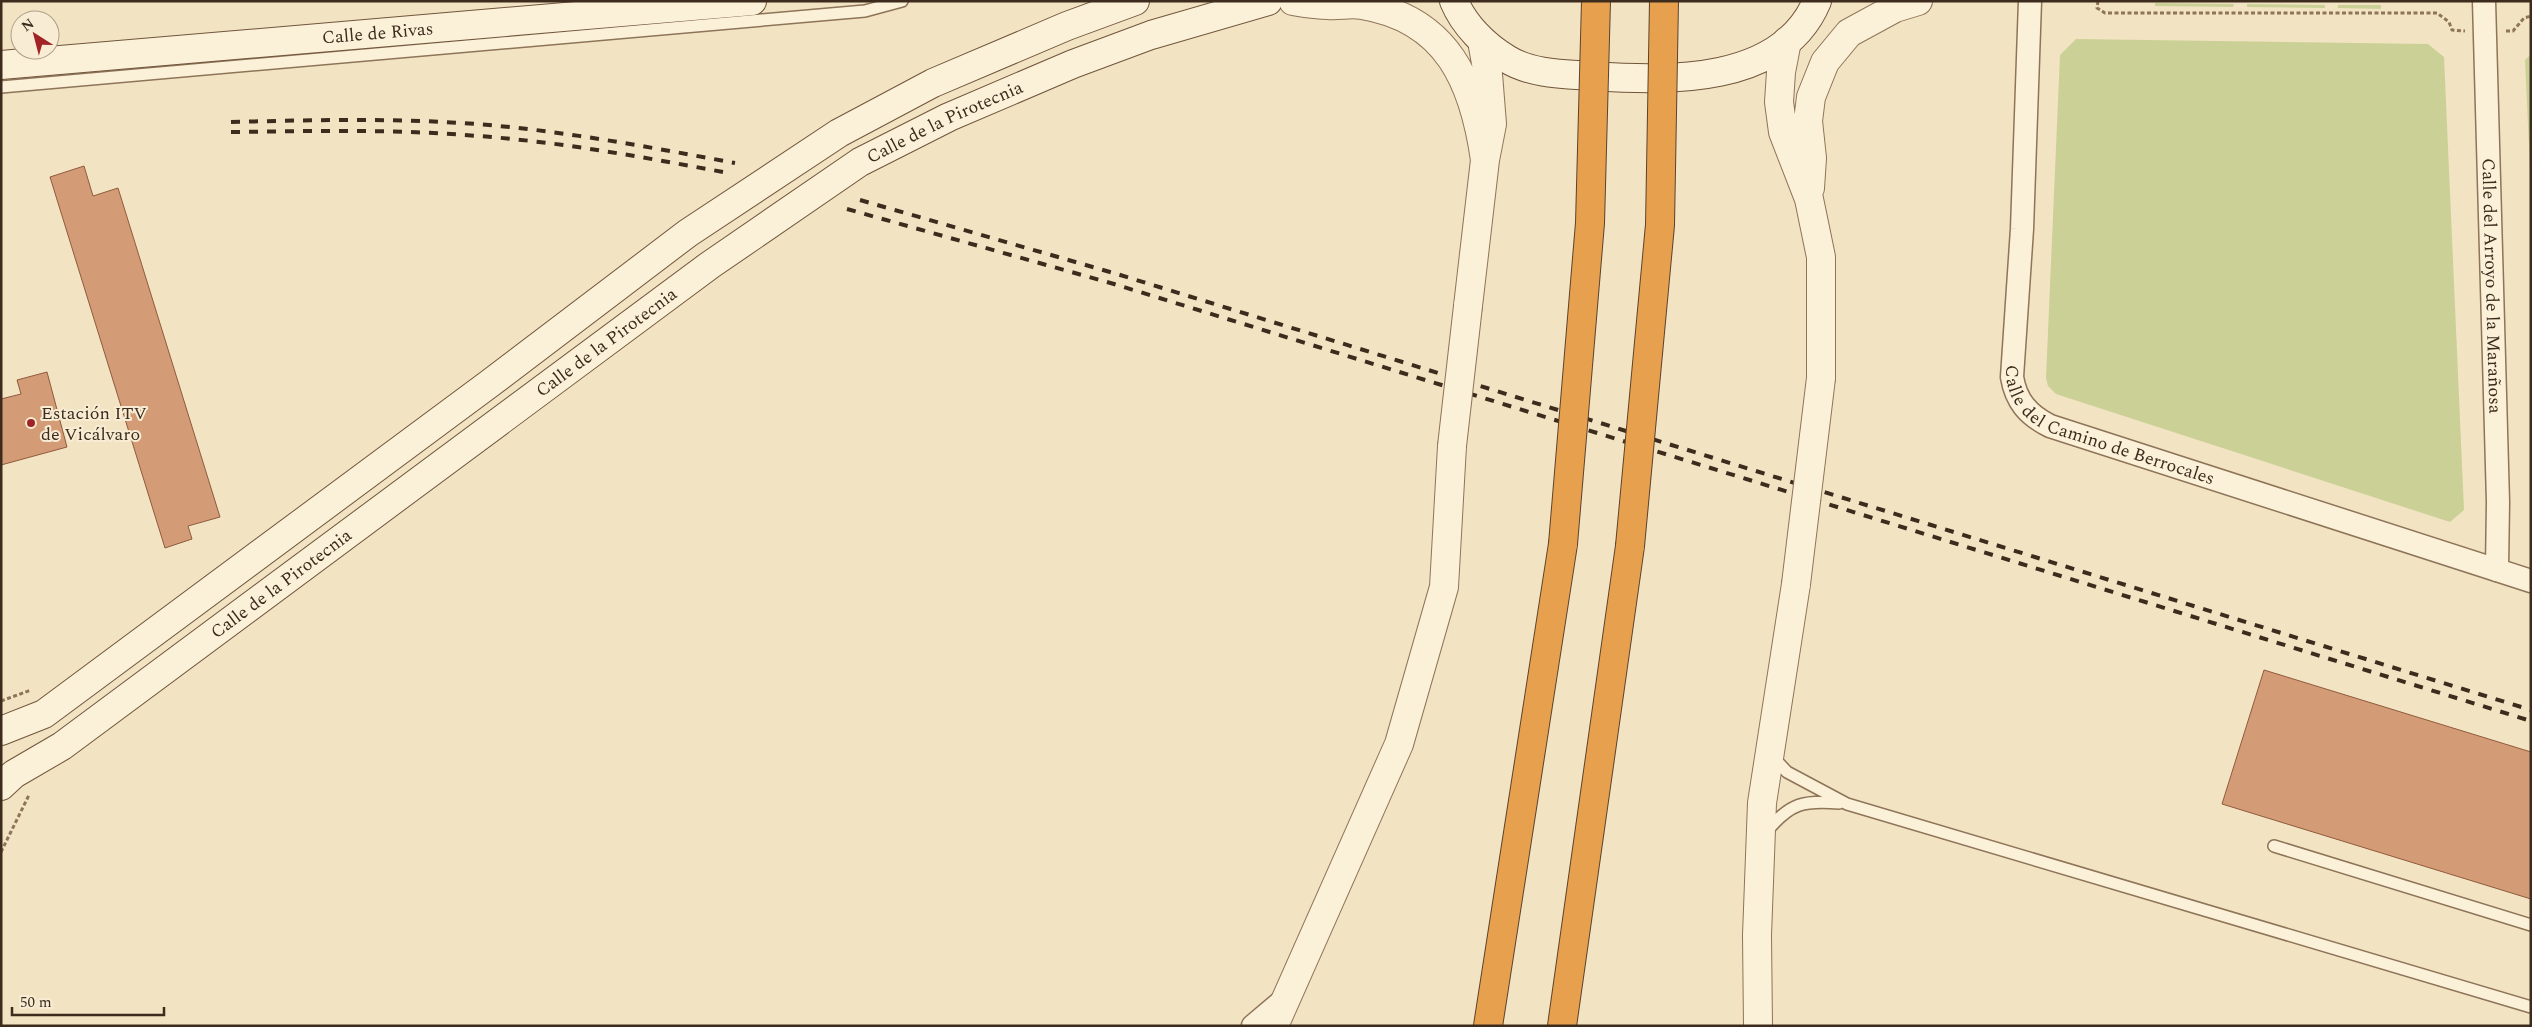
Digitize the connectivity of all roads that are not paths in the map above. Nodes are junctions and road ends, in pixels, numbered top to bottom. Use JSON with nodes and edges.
{"nodes":[{"id":1,"x":752,"y":1,"type":"edge"},
{"id":2,"x":902,"y":1,"type":"edge"},
{"id":3,"x":1135,"y":1,"type":"edge"},
{"id":4,"x":1268,"y":1,"type":"edge"},
{"id":5,"x":1293,"y":1,"type":"edge"},
{"id":6,"x":1435,"y":1,"type":"edge"},
{"id":7,"x":1596,"y":1,"type":"edge"},
{"id":8,"x":1664,"y":1,"type":"edge"},
{"id":9,"x":1817,"y":1,"type":"edge"},
{"id":10,"x":1918,"y":1,"type":"edge"},
{"id":11,"x":2030,"y":1,"type":"edge"},
{"id":12,"x":2484,"y":1,"type":"edge"},
{"id":13,"x":1457,"y":7,"type":"edge"},
{"id":14,"x":1482,"y":41,"type":"junction"},
{"id":15,"x":1787,"y":41,"type":"junction"},
{"id":16,"x":1,"y":65,"type":"edge"},
{"id":17,"x":1,"y":87,"type":"edge"},
{"id":18,"x":1485,"y":160,"type":"junction"},
{"id":19,"x":1809,"y":199,"type":"junction"},
{"id":20,"x":2497,"y":570,"type":"junction"},
{"id":21,"x":2531,"y":581,"type":"edge"},
{"id":22,"x":1,"y":732,"type":"edge"},
{"id":23,"x":1770,"y":754,"type":"junction"},
{"id":24,"x":1,"y":786,"type":"edge"},
{"id":25,"x":1847,"y":804,"type":"junction"},
{"id":26,"x":1762,"y":837,"type":"junction"},
{"id":27,"x":2274,"y":846,"type":"dead end"},
{"id":28,"x":2531,"y":925,"type":"edge"},
{"id":29,"x":1289,"y":996,"type":"junction"},
{"id":30,"x":2531,"y":1007,"type":"edge"},
{"id":31,"x":1253,"y":1026,"type":"edge"},
{"id":32,"x":1274,"y":1026,"type":"edge"},
{"id":33,"x":1488,"y":1026,"type":"edge"},
{"id":34,"x":1562,"y":1026,"type":"edge"},
{"id":35,"x":1758,"y":1026,"type":"edge"}],
"edges":[{"from":1,"to":16,"type":"main road","name":"Calle de Rivas"},
{"from":2,"to":17,"type":"lane"},
{"from":3,"to":22,"type":"main road","name":"Calle de la Pirotecnia"},
{"from":4,"to":24,"type":"main road","name":"Calle de la Pirotecnia"},
{"from":5,"to":18,"type":"main road"},
{"from":6,"to":13,"type":"main road"},
{"from":7,"to":33,"type":"highway","bridge":true},
{"from":8,"to":34,"type":"highway","bridge":true},
{"from":9,"to":15,"type":"main road"},
{"from":10,"to":19,"type":"main road"},
{"from":11,"to":20,"type":"street","name":"Calle del Camino de Berrocales"},
{"from":12,"to":20,"type":"street","name":"Calle del Arroyo de la Marañosa"},
{"from":13,"to":14,"type":"main road"},
{"from":14,"to":15,"type":"main road"},
{"from":14,"to":18,"type":"main road"},
{"from":15,"to":19,"type":"main road"},
{"from":18,"to":29,"type":"main road","bridge":true},
{"from":19,"to":23,"type":"main road","bridge":true},
{"from":20,"to":21,"type":"street","name":"Calle del Camino de Berrocales"},
{"from":23,"to":25,"type":"lane"},
{"from":23,"to":26,"type":"main road"},
{"from":25,"to":26,"type":"lane"},
{"from":25,"to":30,"type":"lane"},
{"from":26,"to":35,"type":"main road"},
{"from":27,"to":28,"type":"lane"},
{"from":29,"to":31,"type":"street"},
{"from":29,"to":32,"type":"main road"}]}
